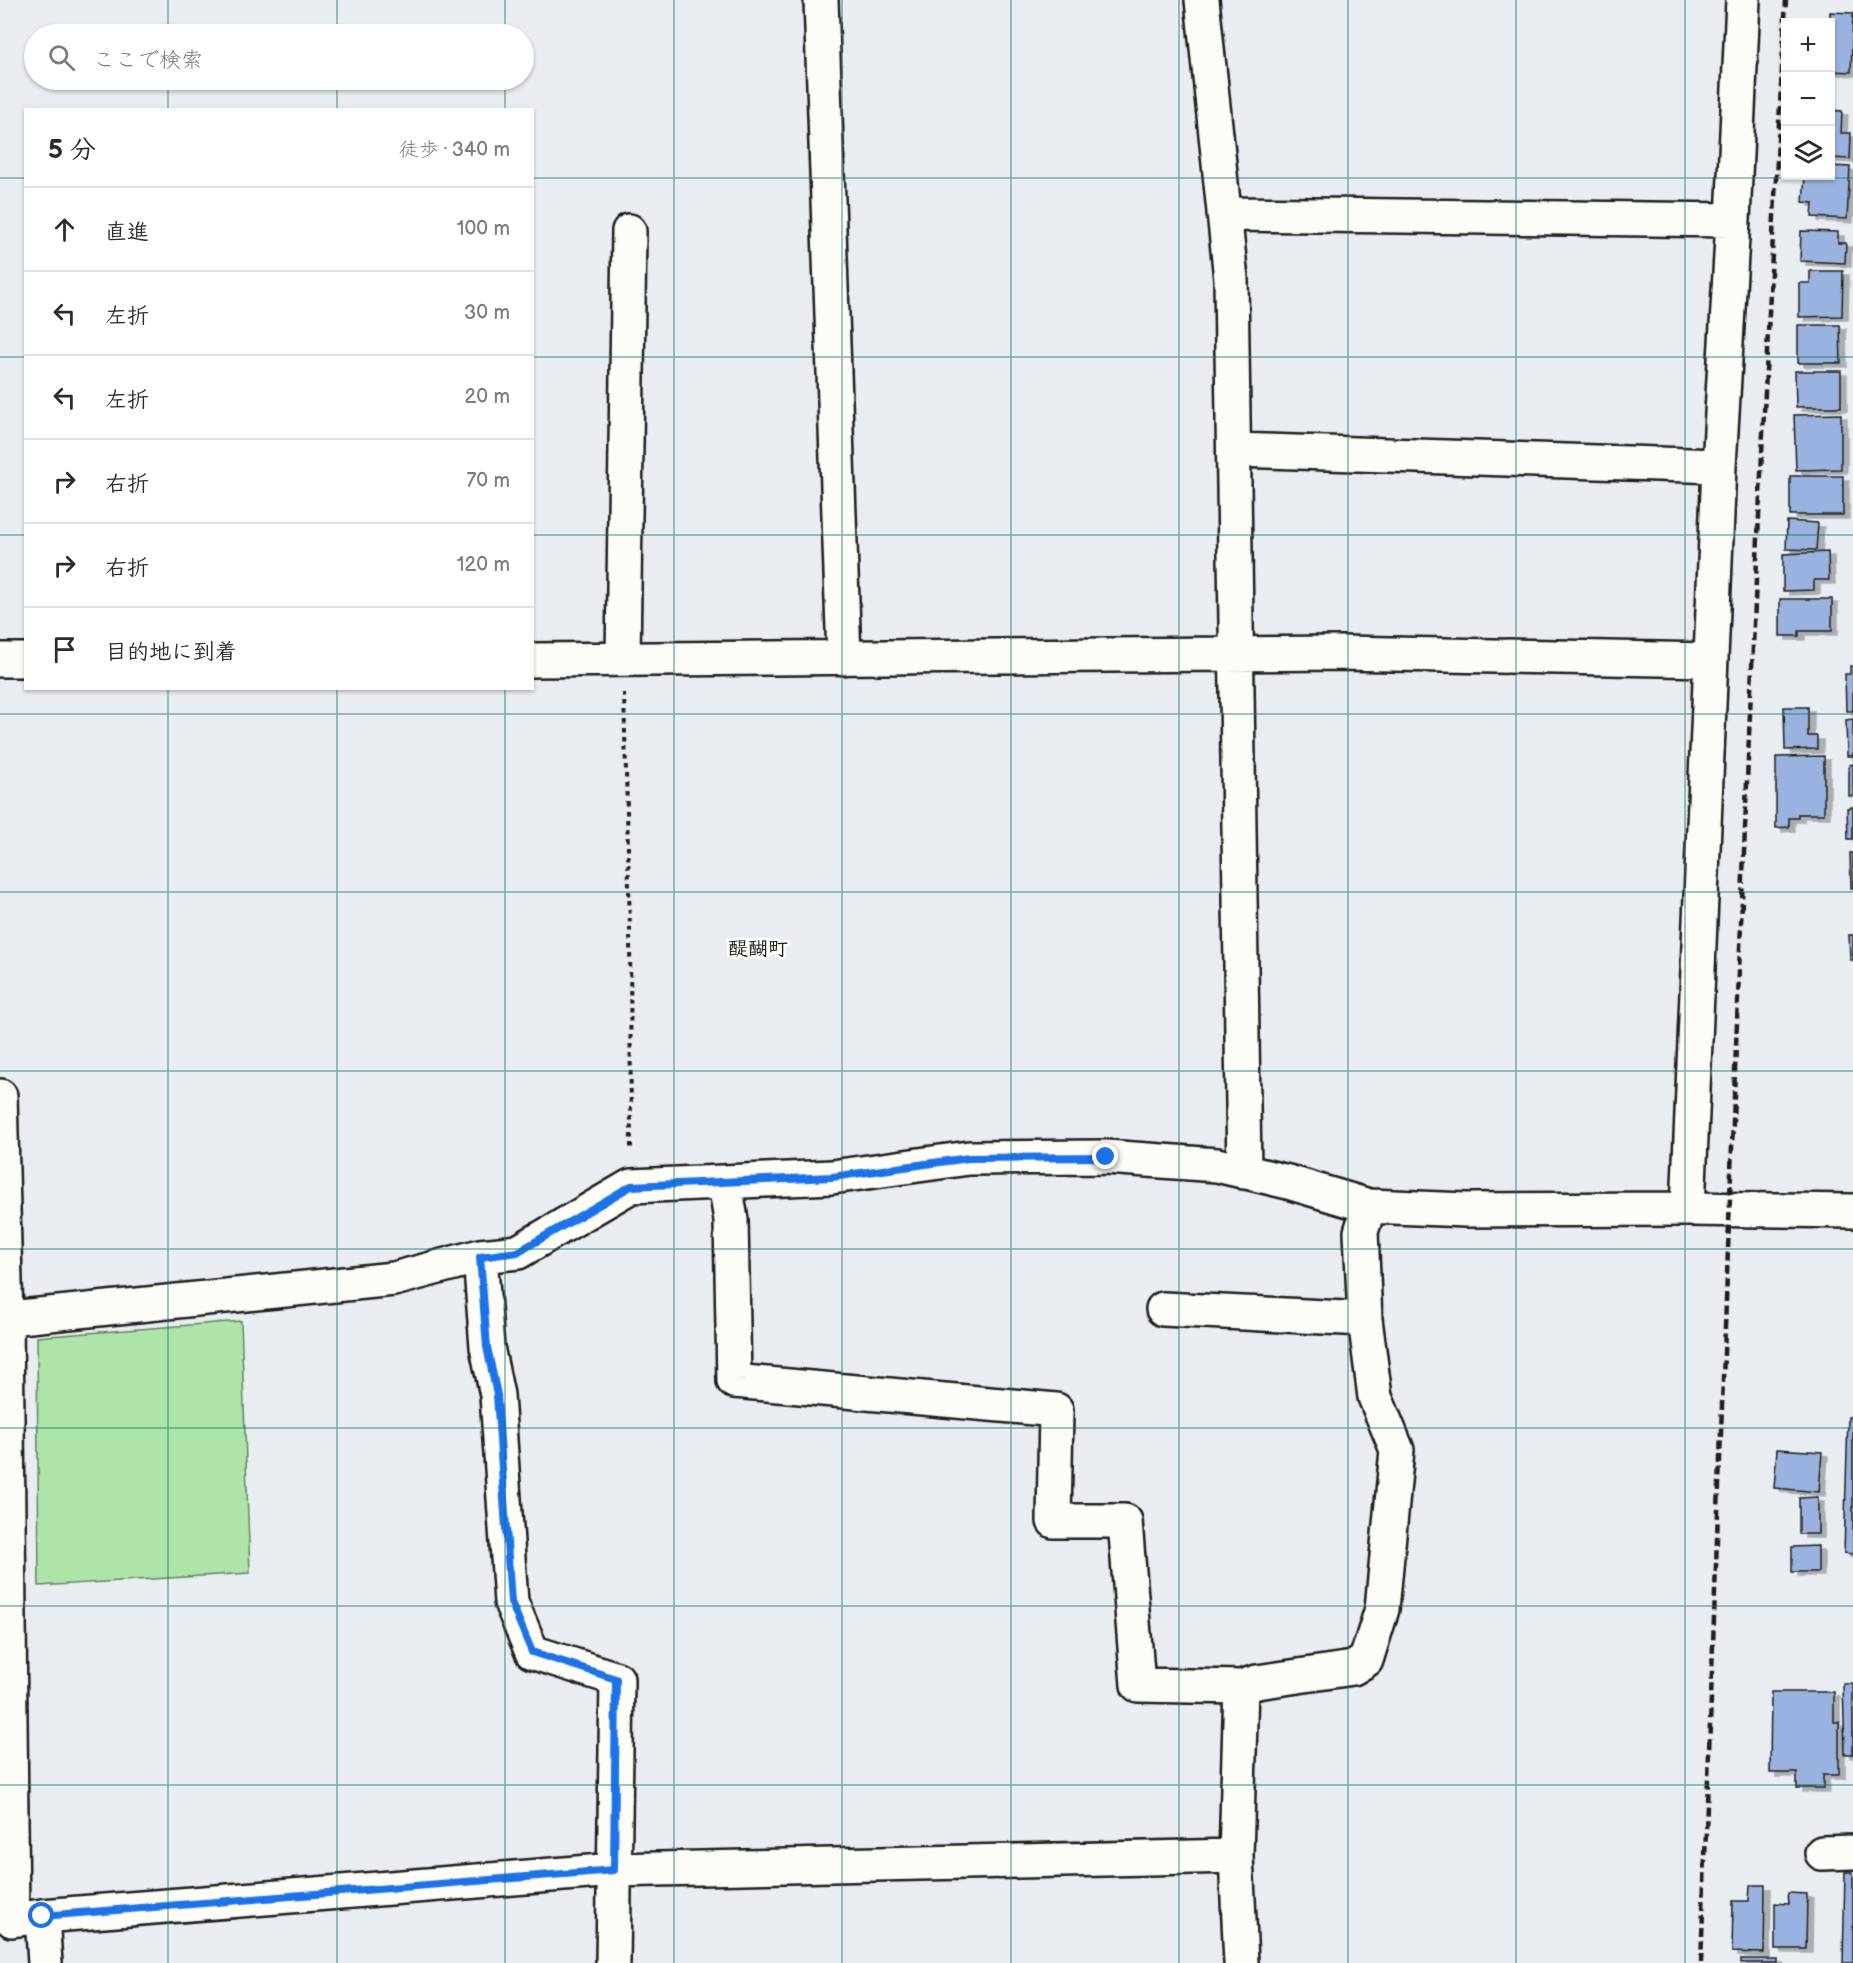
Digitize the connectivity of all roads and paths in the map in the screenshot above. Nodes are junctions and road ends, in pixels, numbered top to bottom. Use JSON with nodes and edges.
{"nodes":[{"id":1,"x":821,"y":0,"type":"edge"},
{"id":2,"x":1202,"y":0,"type":"edge"},
{"id":3,"x":1743,"y":0,"type":"edge"},
{"id":4,"x":1224,"y":214,"type":"junction"},
{"id":5,"x":1733,"y":220,"type":"junction"},
{"id":6,"x":628,"y":231,"type":"dead end"},
{"id":7,"x":1234,"y":450,"type":"junction"},
{"id":8,"x":1719,"y":466,"type":"junction"},
{"id":9,"x":1237,"y":655,"type":"junction"},
{"id":10,"x":844,"y":658,"type":"junction"},
{"id":11,"x":623,"y":659,"type":"junction"},
{"id":12,"x":0,"y":660,"type":"edge"},
{"id":13,"x":24,"y":660,"type":"edge"},
{"id":14,"x":534,"y":660,"type":"edge"},
{"id":15,"x":1711,"y":660,"type":"junction"},
{"id":16,"x":0,"y":1096,"type":"edge"},
{"id":17,"x":1244,"y":1172,"type":"junction"},
{"id":18,"x":725,"y":1183,"type":"junction"},
{"id":19,"x":631,"y":1186,"type":"junction"},
{"id":20,"x":1369,"y":1206,"type":"junction"},
{"id":21,"x":1688,"y":1209,"type":"junction"},
{"id":22,"x":1853,"y":1211,"type":"edge"},
{"id":23,"x":480,"y":1257,"type":"junction"},
{"id":24,"x":1163,"y":1309,"type":"dead end"},
{"id":25,"x":3,"y":1319,"type":"edge"},
{"id":26,"x":1365,"y":1320,"type":"junction"},
{"id":27,"x":1241,"y":1687,"type":"junction"},
{"id":28,"x":1236,"y":1856,"type":"junction"},
{"id":29,"x":614,"y":1870,"type":"junction"},
{"id":30,"x":42,"y":1916,"type":"junction"},
{"id":31,"x":45,"y":1963,"type":"edge"},
{"id":32,"x":613,"y":1963,"type":"edge"},
{"id":33,"x":1241,"y":1963,"type":"edge"}],
"edges":[{"from":1,"to":10,"type":"street"},
{"from":2,"to":4,"type":"street"},
{"from":3,"to":5,"type":"street"},
{"from":4,"to":5,"type":"street"},
{"from":4,"to":7,"type":"street"},
{"from":5,"to":8,"type":"street"},
{"from":6,"to":11,"type":"street"},
{"from":7,"to":8,"type":"street"},
{"from":7,"to":9,"type":"street"},
{"from":8,"to":15,"type":"street"},
{"from":9,"to":10,"type":"street"},
{"from":9,"to":15,"type":"street"},
{"from":9,"to":17,"type":"street"},
{"from":10,"to":11,"type":"street"},
{"from":11,"to":14,"type":"street"},
{"from":11,"to":19,"type":"path"},
{"from":12,"to":13,"type":"street"},
{"from":15,"to":21,"type":"street"},
{"from":16,"to":25,"type":"street"},
{"from":17,"to":18,"type":"street"},
{"from":17,"to":20,"type":"street"},
{"from":18,"to":19,"type":"street"},
{"from":18,"to":27,"type":"street"},
{"from":19,"to":23,"type":"street"},
{"from":20,"to":21,"type":"street"},
{"from":20,"to":26,"type":"street"},
{"from":21,"to":22,"type":"street"},
{"from":23,"to":25,"type":"street"},
{"from":23,"to":29,"type":"street"},
{"from":24,"to":26,"type":"street"},
{"from":25,"to":30,"type":"street"},
{"from":26,"to":27,"type":"street"},
{"from":27,"to":28,"type":"street"},
{"from":28,"to":29,"type":"street"},
{"from":28,"to":33,"type":"street"},
{"from":29,"to":30,"type":"street"},
{"from":29,"to":32,"type":"street"},
{"from":30,"to":31,"type":"street"}]}
